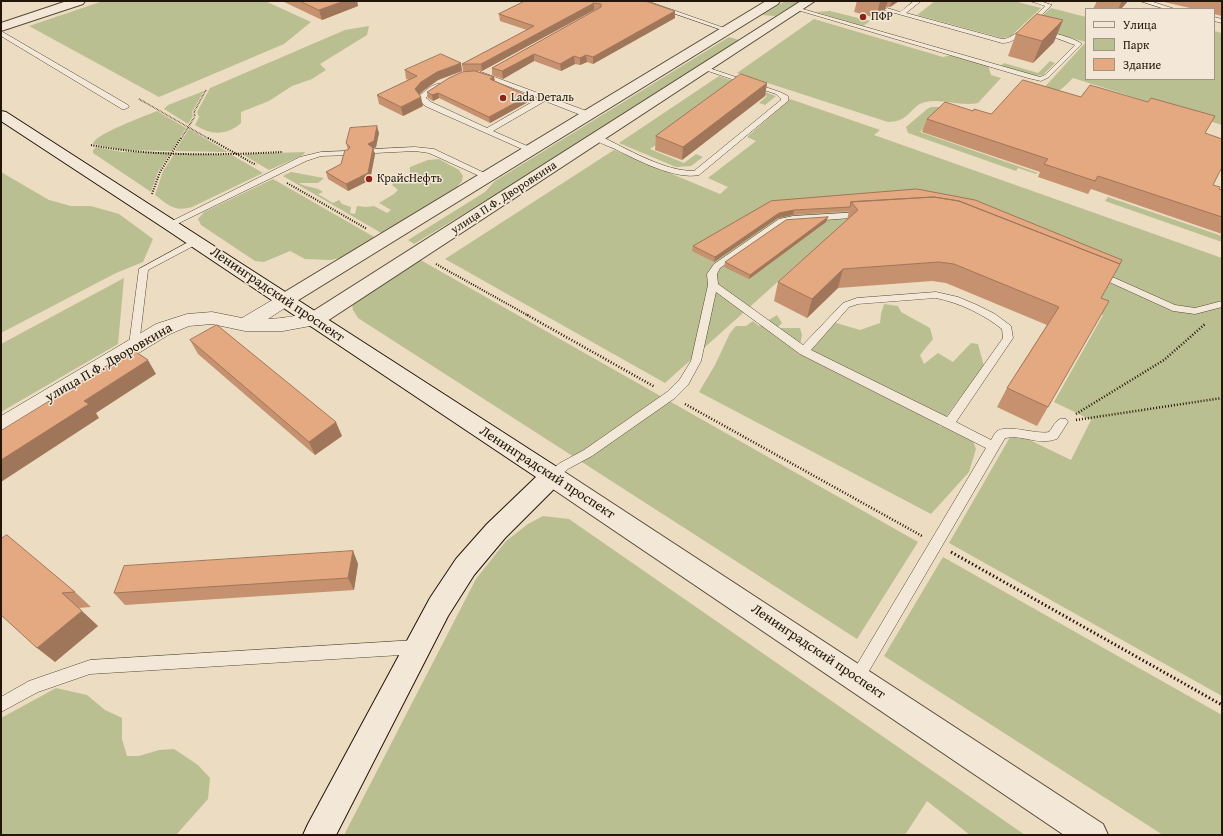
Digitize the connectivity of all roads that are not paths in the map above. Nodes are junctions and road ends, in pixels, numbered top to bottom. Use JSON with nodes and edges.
{"nodes":[{"id":1,"x":45,"y":1,"type":"edge"},
{"id":2,"x":79,"y":1,"type":"edge"},
{"id":3,"x":641,"y":1,"type":"edge"},
{"id":4,"x":658,"y":1,"type":"edge"},
{"id":5,"x":774,"y":1,"type":"edge"},
{"id":6,"x":809,"y":1,"type":"edge"},
{"id":7,"x":918,"y":1,"type":"edge"},
{"id":8,"x":1032,"y":1,"type":"edge"},
{"id":9,"x":1144,"y":2,"type":"edge"},
{"id":10,"x":652,"y":5,"type":"junction"},
{"id":11,"x":1168,"y":8,"type":"edge"},
{"id":12,"x":797,"y":9,"type":"junction"},
{"id":13,"x":887,"y":10,"type":"dead end"},
{"id":14,"x":901,"y":14,"type":"junction"},
{"id":15,"x":1,"y":15,"type":"edge"},
{"id":16,"x":1,"y":27,"type":"edge"},
{"id":17,"x":727,"y":30,"type":"junction"},
{"id":18,"x":1,"y":33,"type":"edge"},
{"id":19,"x":1021,"y":33,"type":"junction"},
{"id":20,"x":752,"y":38,"type":"junction"},
{"id":21,"x":704,"y":68,"type":"junction"},
{"id":22,"x":473,"y":72,"type":"edge"},
{"id":23,"x":451,"y":80,"type":"edge"},
{"id":24,"x":545,"y":98,"type":"junction"},
{"id":25,"x":125,"y":107,"type":"dead end"},
{"id":26,"x":1,"y":115,"type":"edge"},
{"id":27,"x":589,"y":115,"type":"junction"},
{"id":28,"x":488,"y":131,"type":"junction"},
{"id":29,"x":597,"y":138,"type":"junction"},
{"id":30,"x":375,"y":151,"type":"dead end"},
{"id":31,"x":531,"y":151,"type":"junction"},
{"id":32,"x":348,"y":153,"type":"edge"},
{"id":33,"x":489,"y":177,"type":"junction"},
{"id":34,"x":873,"y":214,"type":"edge"},
{"id":35,"x":170,"y":224,"type":"junction"},
{"id":36,"x":196,"y":241,"type":"junction"},
{"id":37,"x":1087,"y":269,"type":"edge"},
{"id":38,"x":713,"y":285,"type":"junction"},
{"id":39,"x":285,"y":300,"type":"junction"},
{"id":40,"x":1222,"y":304,"type":"edge"},
{"id":41,"x":314,"y":320,"type":"junction"},
{"id":42,"x":245,"y":325,"type":"junction"},
{"id":43,"x":134,"y":345,"type":"junction"},
{"id":44,"x":804,"y":351,"type":"junction"},
{"id":45,"x":1062,"y":422,"type":"road end"},
{"id":46,"x":949,"y":423,"type":"junction"},
{"id":47,"x":1,"y":426,"type":"edge"},
{"id":48,"x":993,"y":446,"type":"junction"},
{"id":49,"x":552,"y":476,"type":"junction"},
{"id":50,"x":418,"y":647,"type":"junction"},
{"id":51,"x":857,"y":678,"type":"junction"},
{"id":52,"x":1,"y":705,"type":"edge"},
{"id":53,"x":1089,"y":834,"type":"edge"},
{"id":54,"x":319,"y":835,"type":"edge"}],
"edges":[{"from":1,"to":15,"type":"street"},
{"from":2,"to":16,"type":"street"},
{"from":3,"to":10,"type":"lane"},
{"from":4,"to":10,"type":"lane"},
{"from":5,"to":17,"type":"street","name":"улица П.Ф. Дворовкина"},
{"from":6,"to":12,"type":"street","name":"улица П.Ф. Дворовкина"},
{"from":7,"to":14,"type":"lane"},
{"from":8,"to":19,"type":"lane"},
{"from":9,"to":11,"type":"lane"},
{"from":10,"to":17,"type":"lane"},
{"from":12,"to":19,"type":"lane"},
{"from":12,"to":20,"type":"street","name":"улица П.Ф. Дворовкина"},
{"from":13,"to":14,"type":"lane"},
{"from":14,"to":19,"type":"lane"},
{"from":17,"to":20,"type":"street"},
{"from":17,"to":27,"type":"street","name":"улица П.Ф. Дворовкина"},
{"from":18,"to":25,"type":"lane"},
{"from":20,"to":21,"type":"street","name":"улица П.Ф. Дворовкина"},
{"from":21,"to":29,"type":"street","name":"улица П.Ф. Дворовкина"},
{"from":21,"to":29,"type":"lane"},
{"from":22,"to":24,"type":"lane"},
{"from":23,"to":28,"type":"lane"},
{"from":24,"to":27,"type":"lane"},
{"from":24,"to":28,"type":"lane"},
{"from":26,"to":35,"type":"street","name":"Ленинградский проспект"},
{"from":27,"to":31,"type":"street","name":"улица П.Ф. Дворовкина"},
{"from":28,"to":31,"type":"lane"},
{"from":29,"to":41,"type":"street","name":"улица П.Ф. Дворовкина"},
{"from":30,"to":33,"type":"lane"},
{"from":31,"to":33,"type":"street","name":"улица П.Ф. Дворовкина"},
{"from":32,"to":35,"type":"lane"},
{"from":33,"to":39,"type":"street","name":"улица П.Ф. Дворовкина"},
{"from":34,"to":38,"type":"lane"},
{"from":35,"to":36,"type":"street","name":"Ленинградский проспект"},
{"from":36,"to":39,"type":"street","name":"Ленинградский проспект"},
{"from":36,"to":43,"type":"lane"},
{"from":37,"to":40,"type":"lane"},
{"from":38,"to":44,"type":"lane"},
{"from":38,"to":49,"type":"lane"},
{"from":39,"to":41,"type":"street","name":"Ленинградский проспект"},
{"from":39,"to":42,"type":"street","name":"улица П.Ф. Дворовкина"},
{"from":41,"to":42,"type":"street","name":"улица П.Ф. Дворовкина"},
{"from":41,"to":49,"type":"street","name":"Ленинградский проспект"},
{"from":42,"to":43,"type":"street","name":"улица П.Ф. Дворовкина"},
{"from":43,"to":47,"type":"street","name":"улица П.Ф. Дворовкина"},
{"from":44,"to":46,"type":"lane"},
{"from":44,"to":46,"type":"lane"},
{"from":45,"to":48,"type":"lane"},
{"from":46,"to":48,"type":"lane"},
{"from":48,"to":51,"type":"lane"},
{"from":49,"to":50,"type":"street"},
{"from":49,"to":51,"type":"street","name":"Ленинградский проспект"},
{"from":50,"to":52,"type":"lane"},
{"from":50,"to":54,"type":"street"},
{"from":51,"to":53,"type":"street","name":"Ленинградский проспект"}]}
